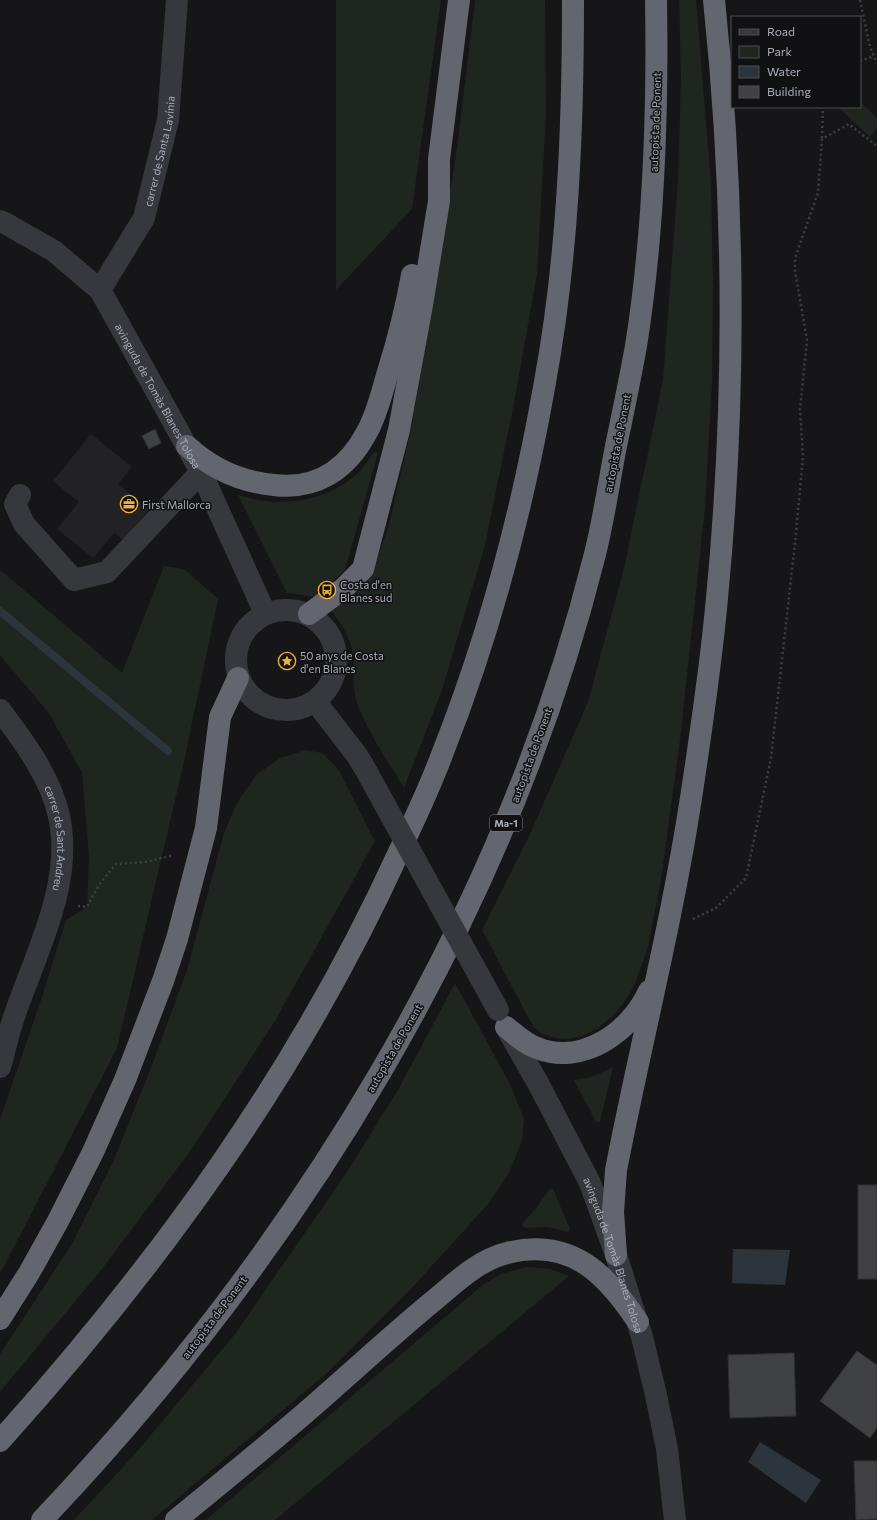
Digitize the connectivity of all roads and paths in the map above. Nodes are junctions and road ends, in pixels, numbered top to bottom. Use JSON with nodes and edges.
{"nodes":[{"id":1,"x":177,"y":0,"type":"edge"},
{"id":2,"x":459,"y":0,"type":"edge"},
{"id":3,"x":573,"y":0,"type":"edge"},
{"id":4,"x":656,"y":0,"type":"edge"},
{"id":5,"x":714,"y":0,"type":"edge"},
{"id":6,"x":860,"y":0,"type":"edge"},
{"id":7,"x":874,"y":56,"type":"junction"},
{"id":8,"x":861,"y":61,"type":"edge"},
{"id":9,"x":877,"y":63,"type":"edge"},
{"id":10,"x":823,"y":108,"type":"edge"},
{"id":11,"x":822,"y":139,"type":"junction"},
{"id":12,"x":877,"y":146,"type":"edge"},
{"id":13,"x":439,"y":159,"type":"junction"},
{"id":14,"x":0,"y":222,"type":"edge"},
{"id":15,"x":100,"y":290,"type":"junction"},
{"id":16,"x":187,"y":446,"type":"junction"},
{"id":17,"x":201,"y":472,"type":"junction"},
{"id":18,"x":20,"y":495,"type":"dead end"},
{"id":19,"x":265,"y":613,"type":"junction"},
{"id":20,"x":309,"y":614,"type":"junction"},
{"id":21,"x":238,"y":678,"type":"junction"},
{"id":22,"x":315,"y":701,"type":"junction"},
{"id":23,"x":0,"y":710,"type":"edge"},
{"id":24,"x":199,"y":856,"type":"junction"},
{"id":25,"x":54,"y":901,"type":"junction"},
{"id":26,"x":667,"y":930,"type":"junction"},
{"id":27,"x":659,"y":968,"type":"junction"},
{"id":28,"x":7,"y":1018,"type":"edge"},
{"id":29,"x":502,"y":1018,"type":"junction"},
{"id":30,"x":0,"y":1067,"type":"edge"},
{"id":31,"x":616,"y":1255,"type":"junction"},
{"id":32,"x":0,"y":1319,"type":"edge"},
{"id":33,"x":638,"y":1322,"type":"junction"},
{"id":34,"x":0,"y":1441,"type":"edge"},
{"id":35,"x":42,"y":1520,"type":"edge"},
{"id":36,"x":176,"y":1520,"type":"edge"},
{"id":37,"x":675,"y":1520,"type":"edge"}],
"edges":[{"from":1,"to":15,"type":"street","name":"carrer de Santa Lavínia"},
{"from":2,"to":13,"type":"highway"},
{"from":3,"to":34,"type":"highway"},
{"from":4,"to":35,"type":"highway","name":"autopista de Ponent","number":"Ma-1"},
{"from":5,"to":26,"type":"highway"},
{"from":6,"to":7,"type":"path"},
{"from":7,"to":8,"type":"path"},
{"from":7,"to":9,"type":"path"},
{"from":10,"to":11,"type":"path"},
{"from":11,"to":12,"type":"path"},
{"from":11,"to":26,"type":"path"},
{"from":13,"to":16,"type":"highway"},
{"from":13,"to":20,"type":"highway"},
{"from":14,"to":15,"type":"street","name":"avinguda de Tomàs Blanes Tolosa"},
{"from":15,"to":16,"type":"street","name":"avinguda de Tomàs Blanes Tolosa"},
{"from":16,"to":17,"type":"street","name":"avinguda de Tomàs Blanes Tolosa"},
{"from":17,"to":18,"type":"street"},
{"from":17,"to":19,"type":"street","name":"avinguda de Tomàs Blanes Tolosa"},
{"from":19,"to":20,"type":"street"},
{"from":19,"to":21,"type":"street"},
{"from":20,"to":22,"type":"street"},
{"from":21,"to":22,"type":"street"},
{"from":21,"to":24,"type":"highway"},
{"from":22,"to":29,"type":"street","name":"avinguda de Tomàs Blanes Tolosa","bridge":true},
{"from":23,"to":25,"type":"street","name":"carrer de Sant Andreu"},
{"from":24,"to":25,"type":"path"},
{"from":24,"to":32,"type":"highway"},
{"from":25,"to":28,"type":"street","name":"carrer de Sant Andreu"},
{"from":26,"to":27,"type":"highway"},
{"from":27,"to":29,"type":"highway"},
{"from":27,"to":31,"type":"highway"},
{"from":28,"to":30,"type":"street","name":"carrer de Sant Andreu"},
{"from":29,"to":31,"type":"street","name":"avinguda de Tomàs Blanes Tolosa"},
{"from":31,"to":33,"type":"street","name":"avinguda de Tomàs Blanes Tolosa"},
{"from":33,"to":36,"type":"highway"},
{"from":33,"to":37,"type":"street","name":"avinguda de Tomàs Blanes Tolosa"}]}
